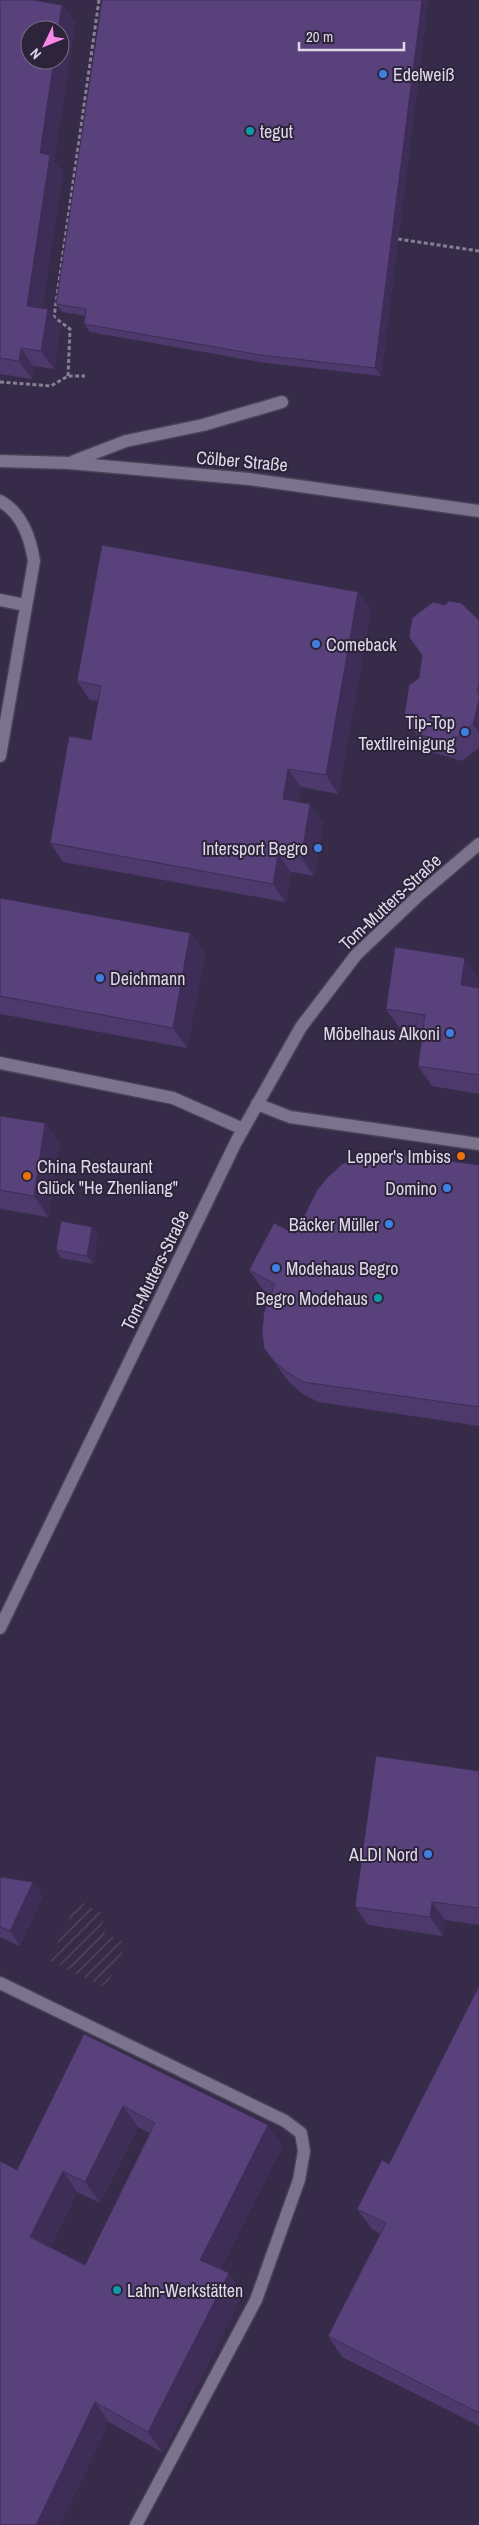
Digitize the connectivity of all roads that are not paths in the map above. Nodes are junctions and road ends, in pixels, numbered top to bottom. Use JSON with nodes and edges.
{"nodes":[{"id":1,"x":282,"y":402,"type":"dead end"},
{"id":2,"x":0,"y":461,"type":"edge"},
{"id":3,"x":69,"y":463,"type":"junction"},
{"id":4,"x":0,"y":501,"type":"edge"},
{"id":5,"x":479,"y":511,"type":"edge"},
{"id":6,"x":0,"y":600,"type":"edge"},
{"id":7,"x":25,"y":605,"type":"junction"},
{"id":8,"x":0,"y":756,"type":"edge"},
{"id":9,"x":479,"y":844,"type":"edge"},
{"id":10,"x":0,"y":1063,"type":"edge"},
{"id":11,"x":257,"y":1104,"type":"junction"},
{"id":12,"x":243,"y":1129,"type":"junction"},
{"id":13,"x":479,"y":1144,"type":"edge"},
{"id":14,"x":0,"y":1628,"type":"edge"},
{"id":15,"x":0,"y":1982,"type":"edge"},
{"id":16,"x":136,"y":2525,"type":"edge"}],
"edges":[{"from":1,"to":3,"type":"street"},
{"from":2,"to":3,"type":"street","name":"Cölber Straße"},
{"from":3,"to":5,"type":"street","name":"Cölber Straße"},
{"from":4,"to":7,"type":"street"},
{"from":6,"to":7,"type":"street"},
{"from":7,"to":8,"type":"street"},
{"from":9,"to":11,"type":"street","name":"Tom-Mutters-Straße"},
{"from":10,"to":12,"type":"street"},
{"from":11,"to":12,"type":"street","name":"Tom-Mutters-Straße"},
{"from":11,"to":13,"type":"street"},
{"from":12,"to":14,"type":"street","name":"Tom-Mutters-Straße"},
{"from":15,"to":16,"type":"street"}]}
